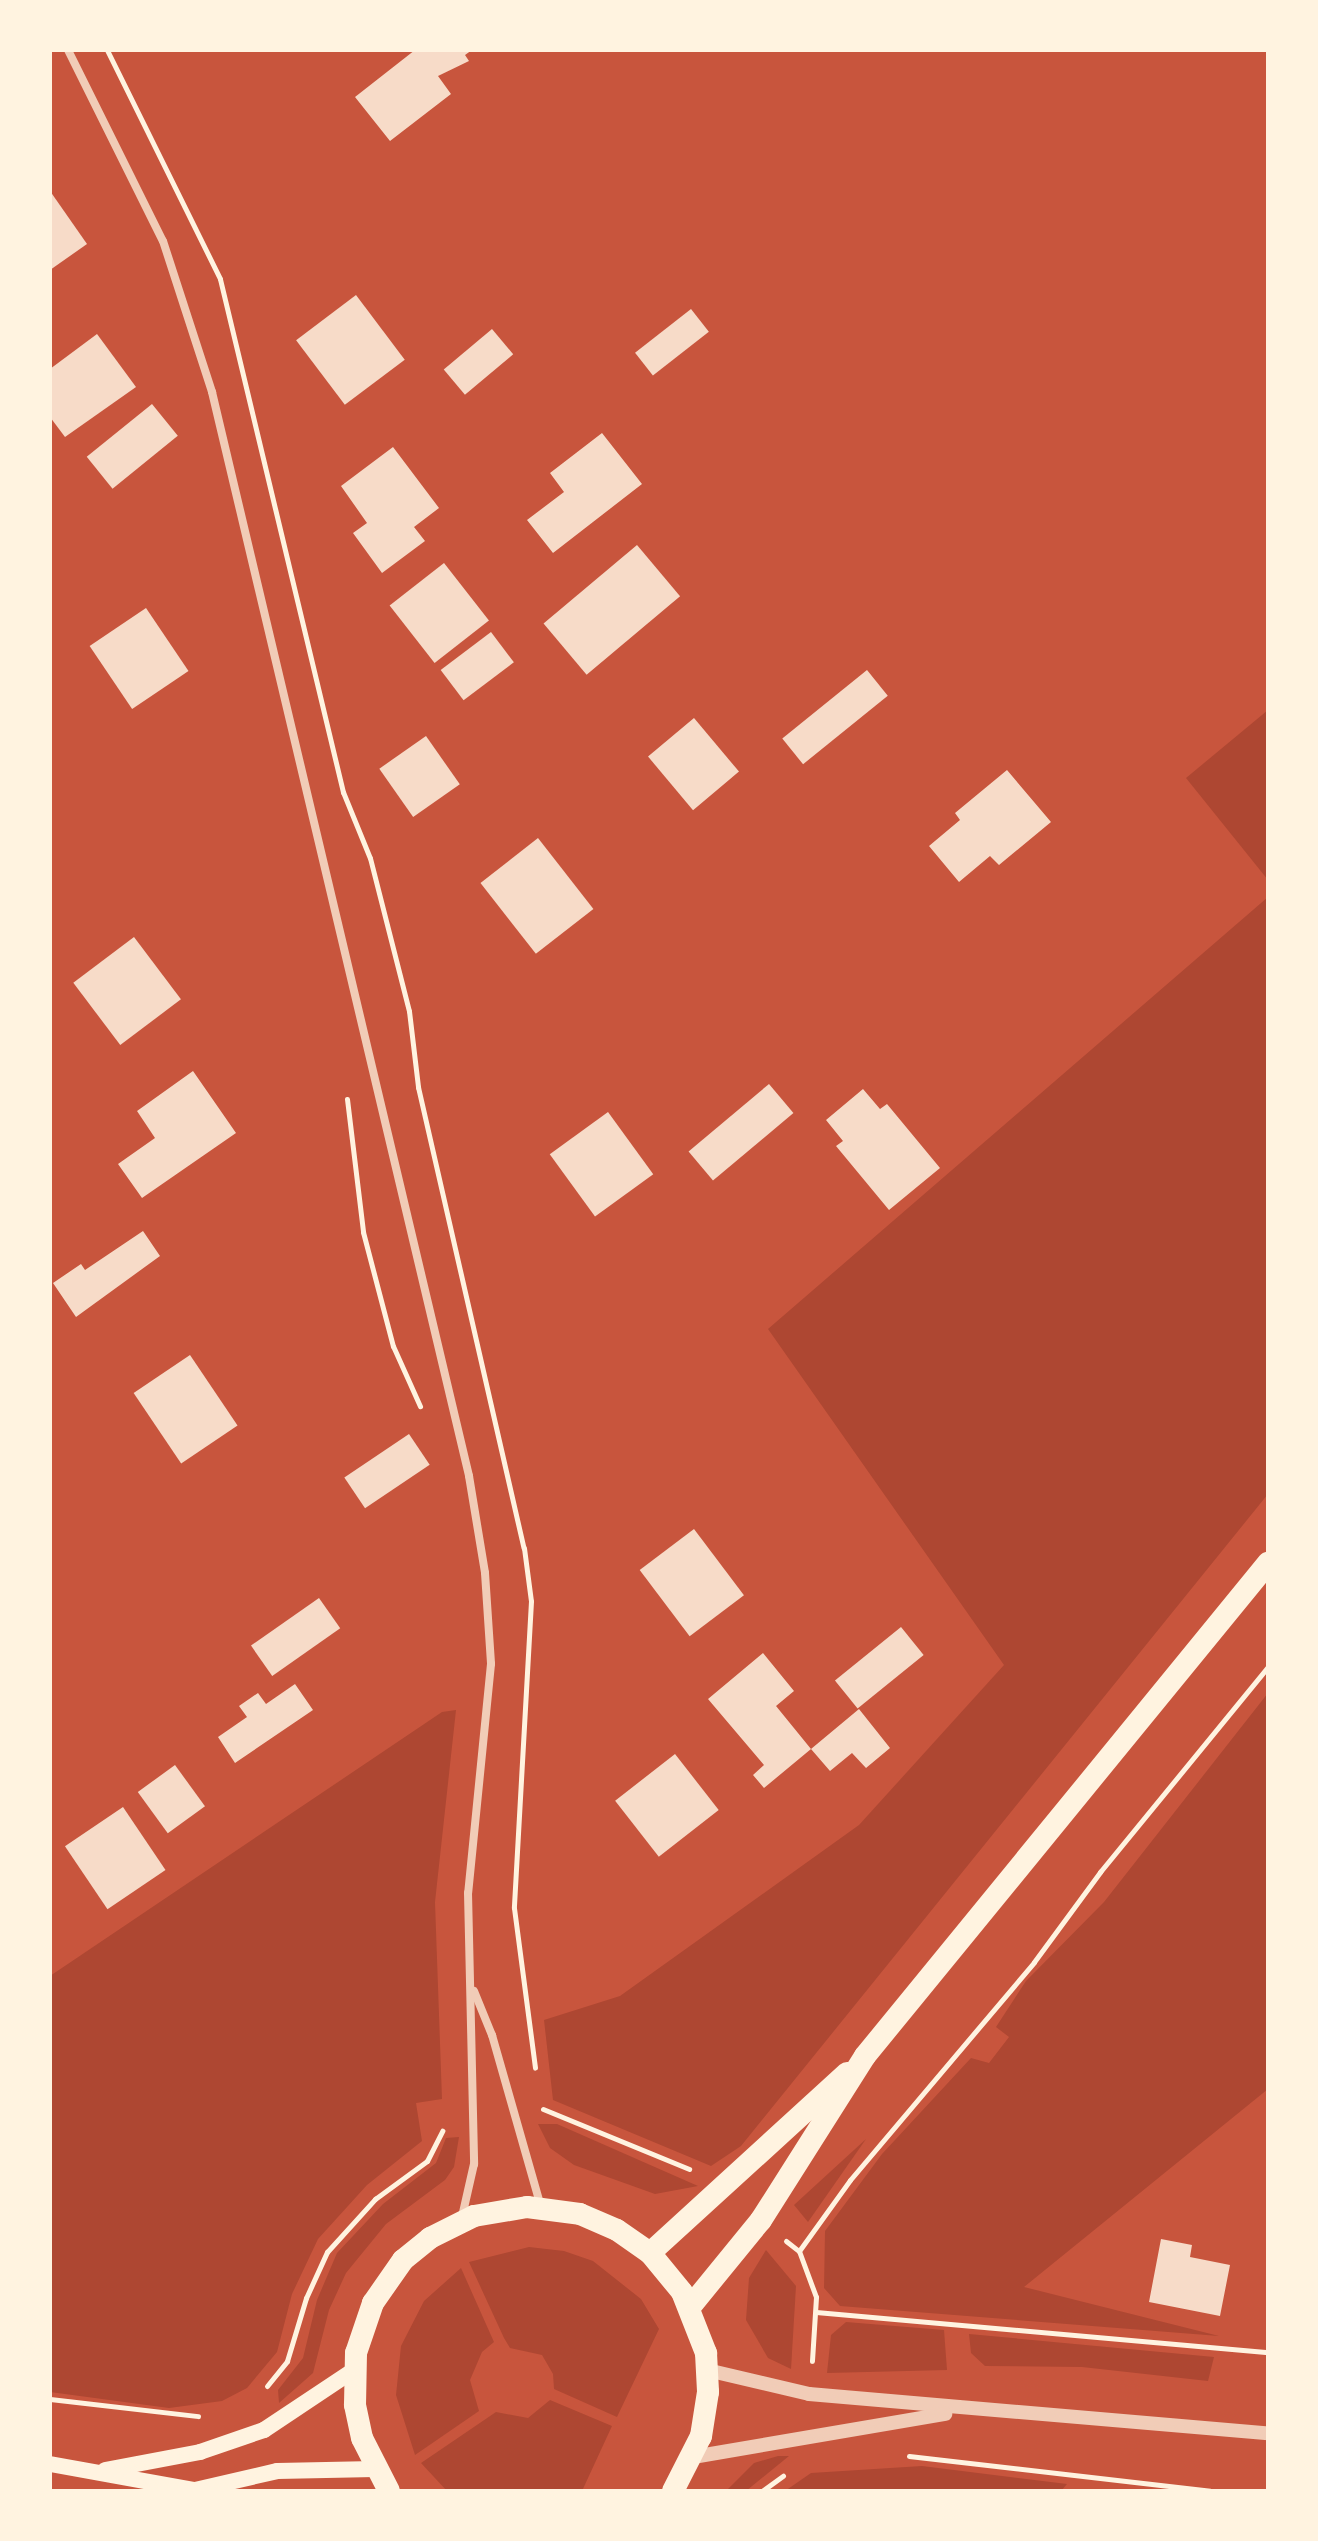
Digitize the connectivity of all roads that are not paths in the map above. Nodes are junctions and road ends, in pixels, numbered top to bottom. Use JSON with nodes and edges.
{"nodes":[{"id":1,"x":68,"y":50,"type":"edge"},
{"id":2,"x":1268,"y":1563,"type":"edge"},
{"id":3,"x":472,"y":1987,"type":"junction"},
{"id":4,"x":865,"y":2056,"type":"junction"},
{"id":5,"x":541,"y":2208,"type":"junction"},
{"id":6,"x":461,"y":2221,"type":"junction"},
{"id":7,"x":650,"y":2253,"type":"junction"},
{"id":8,"x":690,"y":2307,"type":"junction"},
{"id":9,"x":354,"y":2370,"type":"junction"},
{"id":10,"x":707,"y":2370,"type":"junction"},
{"id":11,"x":963,"y":2411,"type":"junction"},
{"id":12,"x":1268,"y":2433,"type":"edge"},
{"id":13,"x":693,"y":2457,"type":"junction"},
{"id":14,"x":50,"y":2464,"type":"edge"},
{"id":15,"x":375,"y":2469,"type":"junction"},
{"id":16,"x":99,"y":2471,"type":"junction"},
{"id":17,"x":389,"y":2491,"type":"edge"},
{"id":18,"x":673,"y":2491,"type":"edge"}],
"edges":[{"from":1,"to":3,"type":"street"},
{"from":2,"to":4,"type":"highway"},
{"from":3,"to":5,"type":"street"},
{"from":3,"to":6,"type":"street"},
{"from":4,"to":7,"type":"highway"},
{"from":4,"to":8,"type":"highway"},
{"from":5,"to":6,"type":"highway"},
{"from":5,"to":7,"type":"highway"},
{"from":6,"to":9,"type":"highway"},
{"from":7,"to":8,"type":"highway"},
{"from":8,"to":10,"type":"highway"},
{"from":9,"to":15,"type":"highway"},
{"from":9,"to":16,"type":"main road"},
{"from":10,"to":11,"type":"street"},
{"from":10,"to":13,"type":"highway"},
{"from":11,"to":12,"type":"street"},
{"from":11,"to":13,"type":"street"},
{"from":13,"to":18,"type":"highway"},
{"from":14,"to":16,"type":"main road"},
{"from":15,"to":16,"type":"main road"},
{"from":15,"to":17,"type":"highway"}]}
